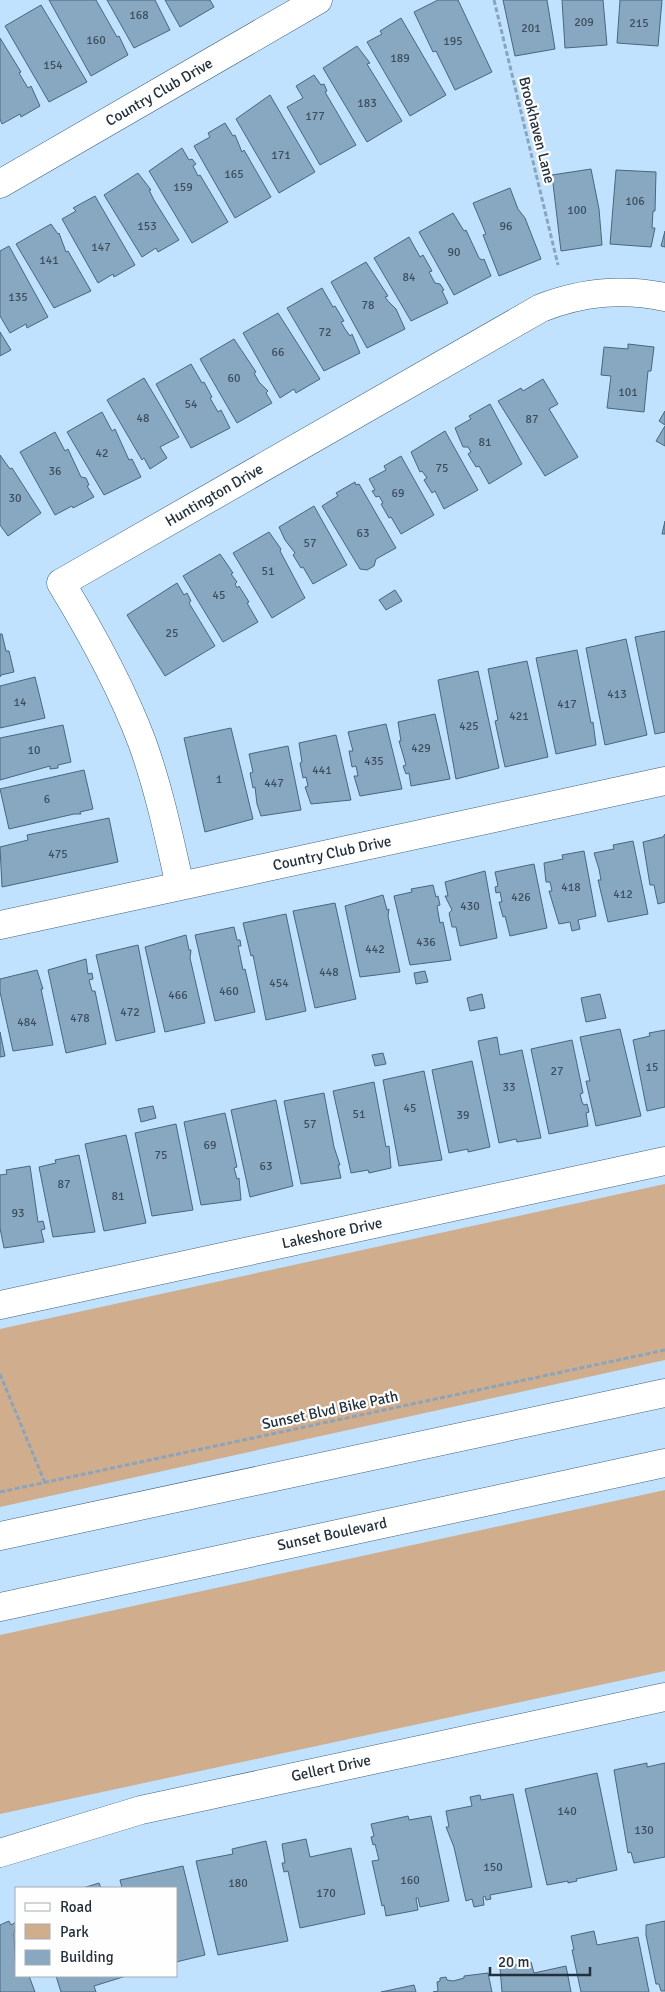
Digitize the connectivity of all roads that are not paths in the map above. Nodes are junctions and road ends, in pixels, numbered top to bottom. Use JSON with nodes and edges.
{"nodes":[{"id":1,"x":318,"y":0,"type":"edge"},
{"id":2,"x":0,"y":184,"type":"edge"},
{"id":3,"x":665,"y":297,"type":"edge"},
{"id":4,"x":665,"y":781,"type":"edge"},
{"id":5,"x":180,"y":886,"type":"junction"},
{"id":6,"x":0,"y":925,"type":"edge"},
{"id":7,"x":665,"y":1161,"type":"edge"},
{"id":8,"x":0,"y":1305,"type":"edge"},
{"id":9,"x":665,"y":1393,"type":"edge"},
{"id":10,"x":665,"y":1463,"type":"edge"},
{"id":11,"x":0,"y":1536,"type":"edge"},
{"id":12,"x":0,"y":1607,"type":"edge"},
{"id":13,"x":665,"y":1697,"type":"edge"},
{"id":14,"x":0,"y":1853,"type":"edge"}],
"edges":[{"from":1,"to":2,"type":"street","name":"Country Club Drive"},
{"from":3,"to":5,"type":"street","name":"Huntington Drive"},
{"from":4,"to":5,"type":"street","name":"Country Club Drive"},
{"from":5,"to":6,"type":"street","name":"Country Club Drive"},
{"from":7,"to":8,"type":"street","name":"Lakeshore Drive"},
{"from":9,"to":11,"type":"street"},
{"from":10,"to":12,"type":"street","name":"Sunset Boulevard"},
{"from":13,"to":14,"type":"street","name":"Gellert Drive"}]}
